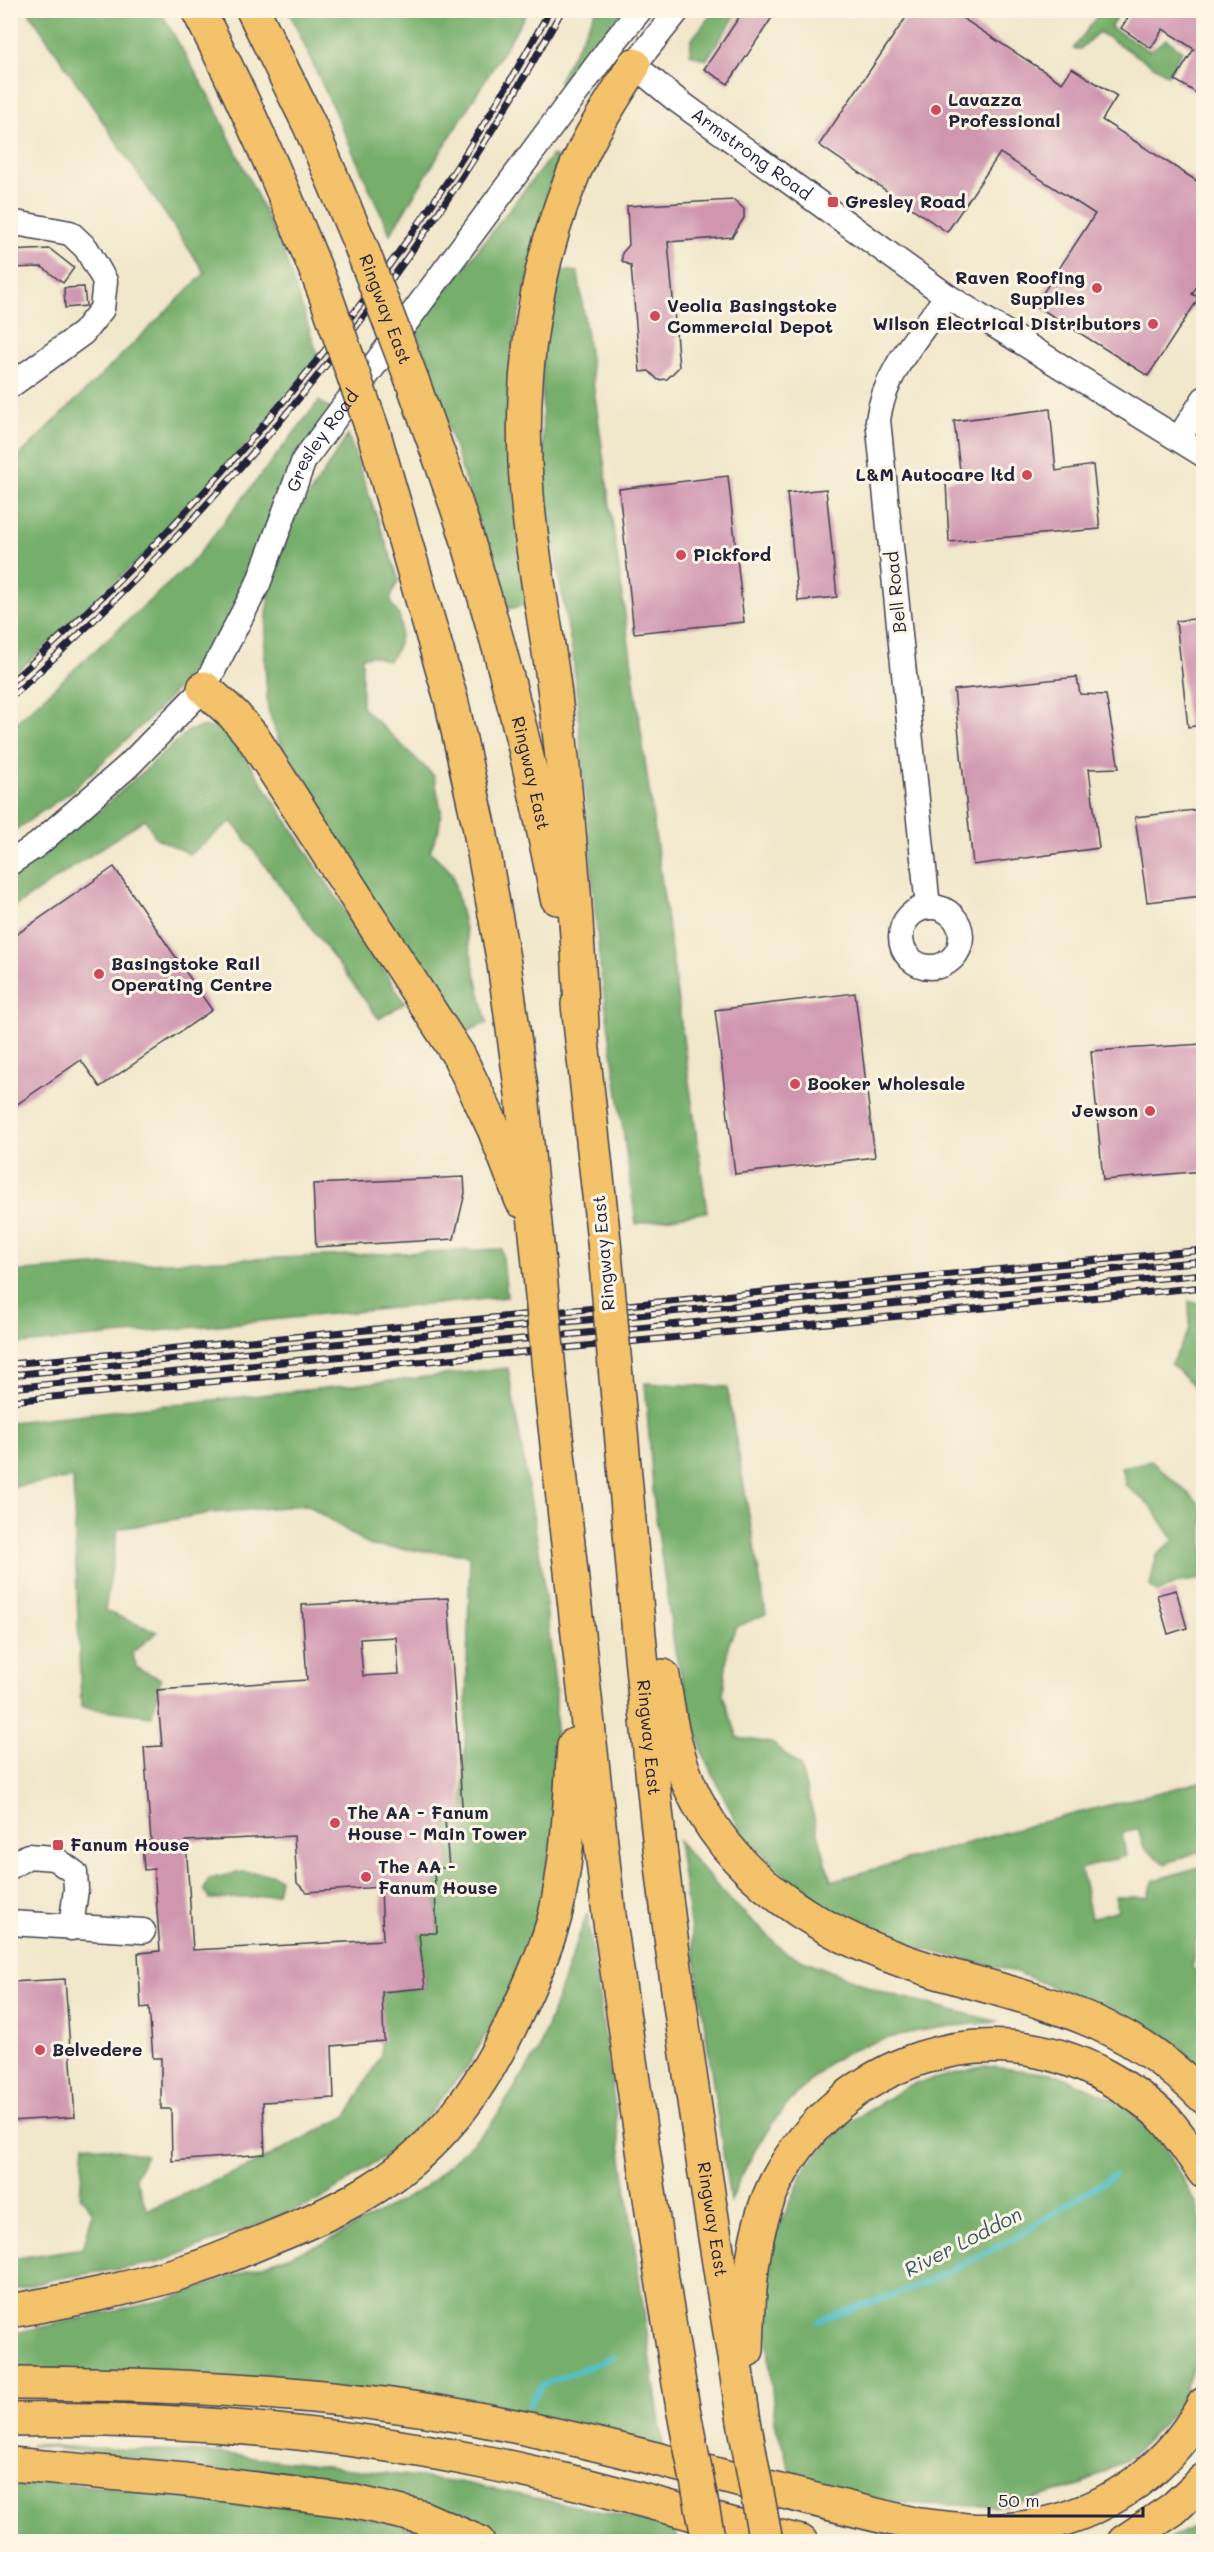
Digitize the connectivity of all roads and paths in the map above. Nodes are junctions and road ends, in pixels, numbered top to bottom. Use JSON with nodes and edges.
{"nodes":[{"id":1,"x":192,"y":10,"type":"edge"},
{"id":2,"x":198,"y":10,"type":"edge"},
{"id":3,"x":253,"y":10,"type":"edge"},
{"id":4,"x":264,"y":10,"type":"edge"},
{"id":5,"x":640,"y":10,"type":"edge"},
{"id":6,"x":678,"y":10,"type":"edge"},
{"id":7,"x":634,"y":66,"type":"junction"},
{"id":8,"x":236,"y":83,"type":"junction"},
{"id":9,"x":310,"y":126,"type":"junction"},
{"id":10,"x":10,"y":222,"type":"edge"},
{"id":11,"x":947,"y":296,"type":"junction"},
{"id":12,"x":10,"y":386,"type":"edge"},
{"id":13,"x":1203,"y":399,"type":"edge"},
{"id":14,"x":1179,"y":438,"type":"junction"},
{"id":15,"x":1203,"y":454,"type":"edge"},
{"id":16,"x":204,"y":688,"type":"junction"},
{"id":17,"x":10,"y":863,"type":"edge"},
{"id":18,"x":928,"y":907,"type":"dead end"},
{"id":19,"x":582,"y":1025,"type":"junction"},
{"id":20,"x":538,"y":1253,"type":"junction"},
{"id":21,"x":632,"y":1549,"type":"junction"},
{"id":22,"x":581,"y":1659,"type":"junction"},
{"id":23,"x":10,"y":1867,"type":"edge"},
{"id":24,"x":10,"y":1923,"type":"edge"},
{"id":25,"x":71,"y":1928,"type":"junction"},
{"id":26,"x":143,"y":1931,"type":"dead end"},
{"id":27,"x":1203,"y":2097,"type":"edge"},
{"id":28,"x":1203,"y":2172,"type":"edge"},
{"id":29,"x":10,"y":2311,"type":"edge"},
{"id":30,"x":10,"y":2383,"type":"edge"},
{"id":31,"x":1203,"y":2404,"type":"edge"},
{"id":32,"x":10,"y":2420,"type":"edge"},
{"id":33,"x":744,"y":2421,"type":"junction"},
{"id":34,"x":10,"y":2464,"type":"edge"},
{"id":35,"x":1203,"y":2480,"type":"edge"},
{"id":36,"x":478,"y":2541,"type":"edge"},
{"id":37,"x":709,"y":2541,"type":"edge"},
{"id":38,"x":766,"y":2541,"type":"edge"},
{"id":39,"x":801,"y":2541,"type":"edge"},
{"id":40,"x":1124,"y":2541,"type":"edge"}],
"edges":[{"from":1,"to":8,"type":"highway"},
{"from":2,"to":8,"type":"highway"},
{"from":3,"to":9,"type":"highway","name":"Ringway East"},
{"from":4,"to":9,"type":"highway"},
{"from":5,"to":16,"type":"street","name":"Gresley Road"},
{"from":6,"to":7,"type":"street"},
{"from":7,"to":11,"type":"street","name":"Armstrong Road"},
{"from":7,"to":19,"type":"highway"},
{"from":8,"to":20,"type":"highway","bridge":true},
{"from":9,"to":19,"type":"highway","name":"Ringway East","bridge":true},
{"from":10,"to":12,"type":"street"},
{"from":11,"to":14,"type":"street","name":"Armstrong Road"},
{"from":11,"to":18,"type":"street","name":"Bell Road"},
{"from":13,"to":14,"type":"street"},
{"from":14,"to":15,"type":"street","name":"Armstrong Road"},
{"from":16,"to":17,"type":"street","name":"Gresley Road"},
{"from":16,"to":20,"type":"highway"},
{"from":19,"to":21,"type":"highway","name":"Ringway East","bridge":true},
{"from":20,"to":22,"type":"highway","bridge":true},
{"from":21,"to":27,"type":"highway"},
{"from":21,"to":33,"type":"highway","name":"Ringway East"},
{"from":22,"to":29,"type":"highway"},
{"from":22,"to":37,"type":"highway","bridge":true},
{"from":23,"to":25,"type":"street"},
{"from":24,"to":25,"type":"street"},
{"from":25,"to":26,"type":"street"},
{"from":28,"to":33,"type":"highway"},
{"from":30,"to":31,"type":"highway"},
{"from":32,"to":39,"type":"highway"},
{"from":33,"to":38,"type":"highway","name":"Ringway East","bridge":true},
{"from":34,"to":36,"type":"highway"},
{"from":35,"to":40,"type":"highway"}]}
